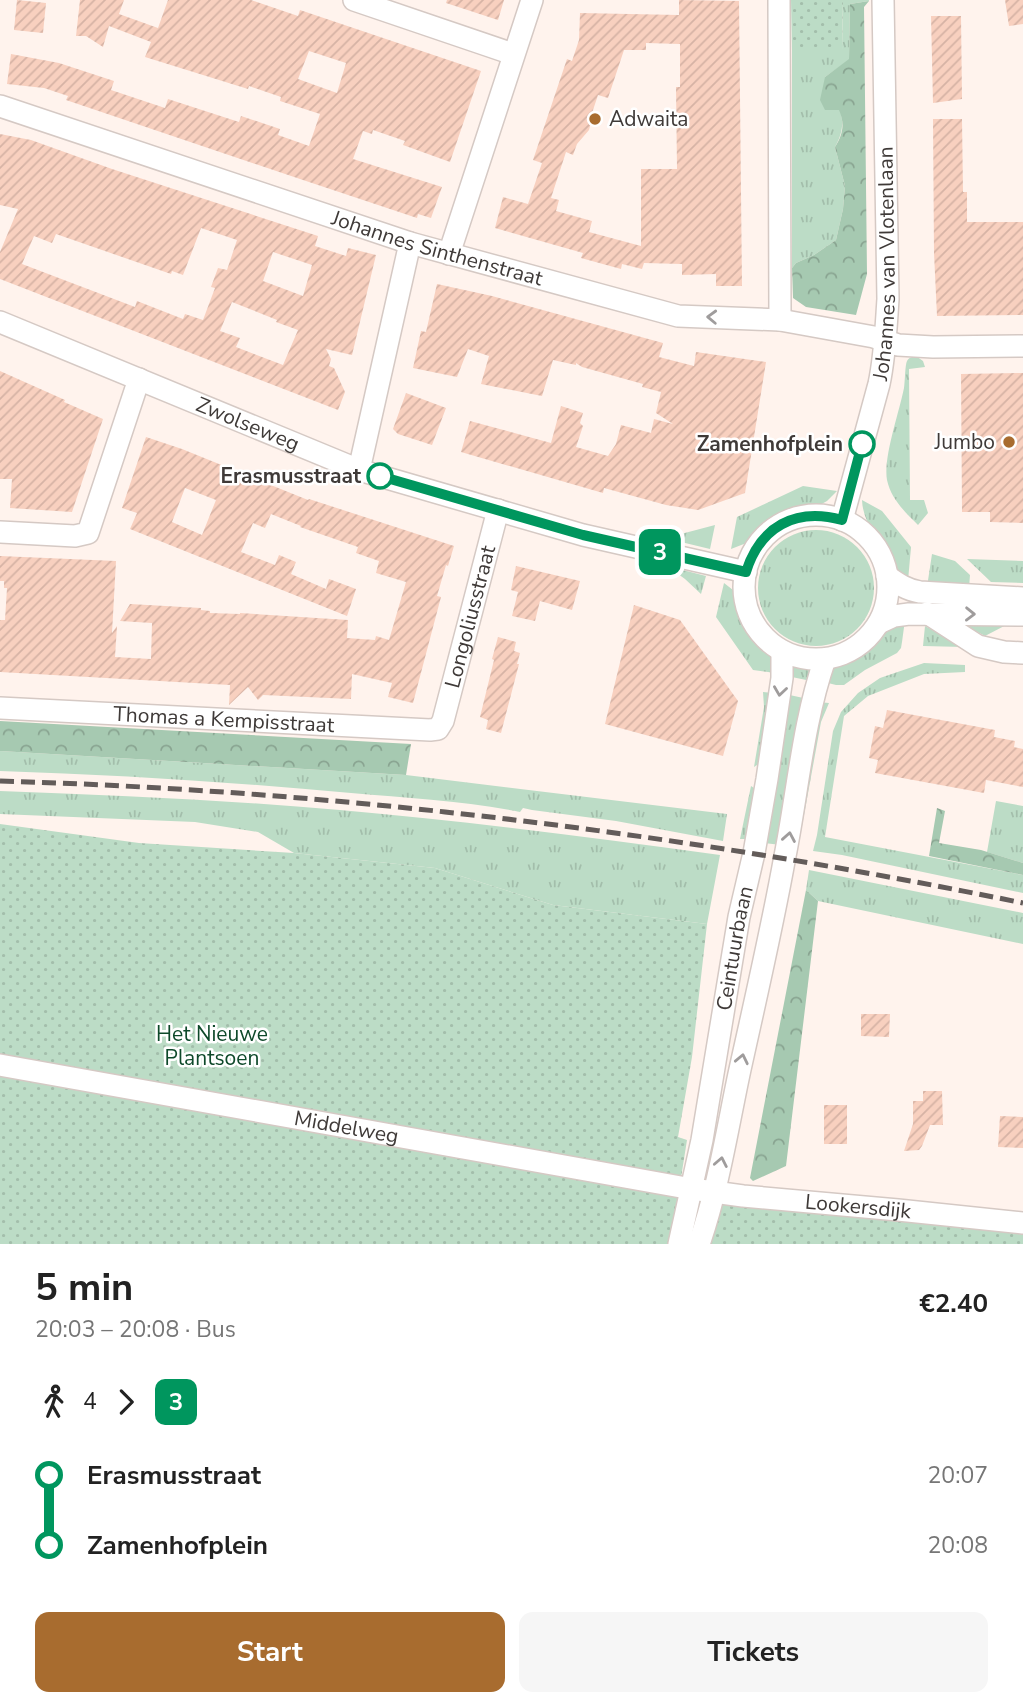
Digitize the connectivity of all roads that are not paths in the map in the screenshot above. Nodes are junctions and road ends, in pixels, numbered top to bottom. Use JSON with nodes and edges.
{"nodes":[{"id":1,"x":354,"y":0,"type":"edge"},
{"id":2,"x":531,"y":0,"type":"edge"},
{"id":3,"x":779,"y":0,"type":"edge"},
{"id":4,"x":883,"y":0,"type":"edge"},
{"id":5,"x":513,"y":54,"type":"junction"},
{"id":6,"x":0,"y":106,"type":"edge"},
{"id":7,"x":410,"y":243,"type":"junction"},
{"id":8,"x":449,"y":254,"type":"junction"},
{"id":9,"x":780,"y":320,"type":"junction"},
{"id":10,"x":0,"y":322,"type":"edge"},
{"id":11,"x":885,"y":341,"type":"junction"},
{"id":12,"x":1023,"y":346,"type":"edge"},
{"id":13,"x":139,"y":379,"type":"junction"},
{"id":14,"x":359,"y":470,"type":"junction"},
{"id":15,"x":498,"y":510,"type":"junction"},
{"id":16,"x":842,"y":520,"type":"junction"},
{"id":17,"x":0,"y":532,"type":"edge"},
{"id":18,"x":746,"y":572,"type":"junction"},
{"id":19,"x":887,"y":576,"type":"junction"},
{"id":20,"x":1023,"y":598,"type":"edge"},
{"id":21,"x":927,"y":613,"type":"junction"},
{"id":22,"x":1023,"y":615,"type":"edge"},
{"id":23,"x":879,"y":623,"type":"junction"},
{"id":24,"x":782,"y":650,"type":"junction"},
{"id":25,"x":1014,"y":652,"type":"edge"},
{"id":26,"x":825,"y":659,"type":"junction"},
{"id":27,"x":0,"y":708,"type":"edge"},
{"id":28,"x":443,"y":721,"type":"joint"},
{"id":29,"x":0,"y":1065,"type":"edge"},
{"id":30,"x":692,"y":1189,"type":"junction"},
{"id":31,"x":715,"y":1192,"type":"junction"},
{"id":32,"x":1023,"y":1223,"type":"edge"},
{"id":33,"x":679,"y":1244,"type":"edge"},
{"id":34,"x":699,"y":1244,"type":"edge"}],
"edges":[{"from":1,"to":5,"type":"street"},
{"from":2,"to":5,"type":"street"},
{"from":3,"to":9,"type":"street"},
{"from":4,"to":11,"type":"street","name":"Johannes van Vlotenlaan"},
{"from":5,"to":8,"type":"street"},
{"from":6,"to":7,"type":"street","name":"Johannes Sinthenstraat"},
{"from":7,"to":8,"type":"street","name":"Johannes Sinthenstraat"},
{"from":7,"to":14,"type":"street"},
{"from":9,"to":8,"type":"street","name":"Johannes Sinthenstraat","one_way":true},
{"from":9,"to":11,"type":"street","name":"Johannes Sinthenstraat"},
{"from":10,"to":13,"type":"street","name":"Zwolseweg"},
{"from":11,"to":12,"type":"street","name":"Johannes Sinthenstraat"},
{"from":11,"to":16,"type":"street","name":"Johannes van Vlotenlaan"},
{"from":13,"to":14,"type":"street","name":"Zwolseweg"},
{"from":13,"to":17,"type":"street"},
{"from":14,"to":15,"type":"street","name":"Zwolseweg"},
{"from":15,"to":18,"type":"street","name":"Zwolseweg"},
{"from":15,"to":28,"type":"street","name":"Longoliusstraat"},
{"from":16,"to":18,"type":"street"},
{"from":16,"to":19,"type":"street"},
{"from":18,"to":24,"type":"street"},
{"from":19,"to":20,"type":"street"},
{"from":19,"to":23,"type":"street"},
{"from":21,"to":22,"type":"street","one_way":true},
{"from":21,"to":23,"type":"street"},
{"from":21,"to":25,"type":"street"},
{"from":23,"to":26,"type":"street"},
{"from":24,"to":26,"type":"street"},
{"from":24,"to":30,"type":"street","name":"Ceintuurbaan","one_way":true},
{"from":31,"to":26,"type":"street","name":"Ceintuurbaan","one_way":true},
{"from":27,"to":28,"type":"street","name":"Thomas a Kempisstraat"},
{"from":29,"to":30,"type":"street","name":"Middelweg"},
{"from":30,"to":31,"type":"street","name":"Lookersdijk"},
{"from":30,"to":33,"type":"street","name":"Ceintuurbaan"},
{"from":31,"to":32,"type":"street","name":"Lookersdijk"},
{"from":31,"to":34,"type":"street","name":"Ceintuurbaan"}]}
